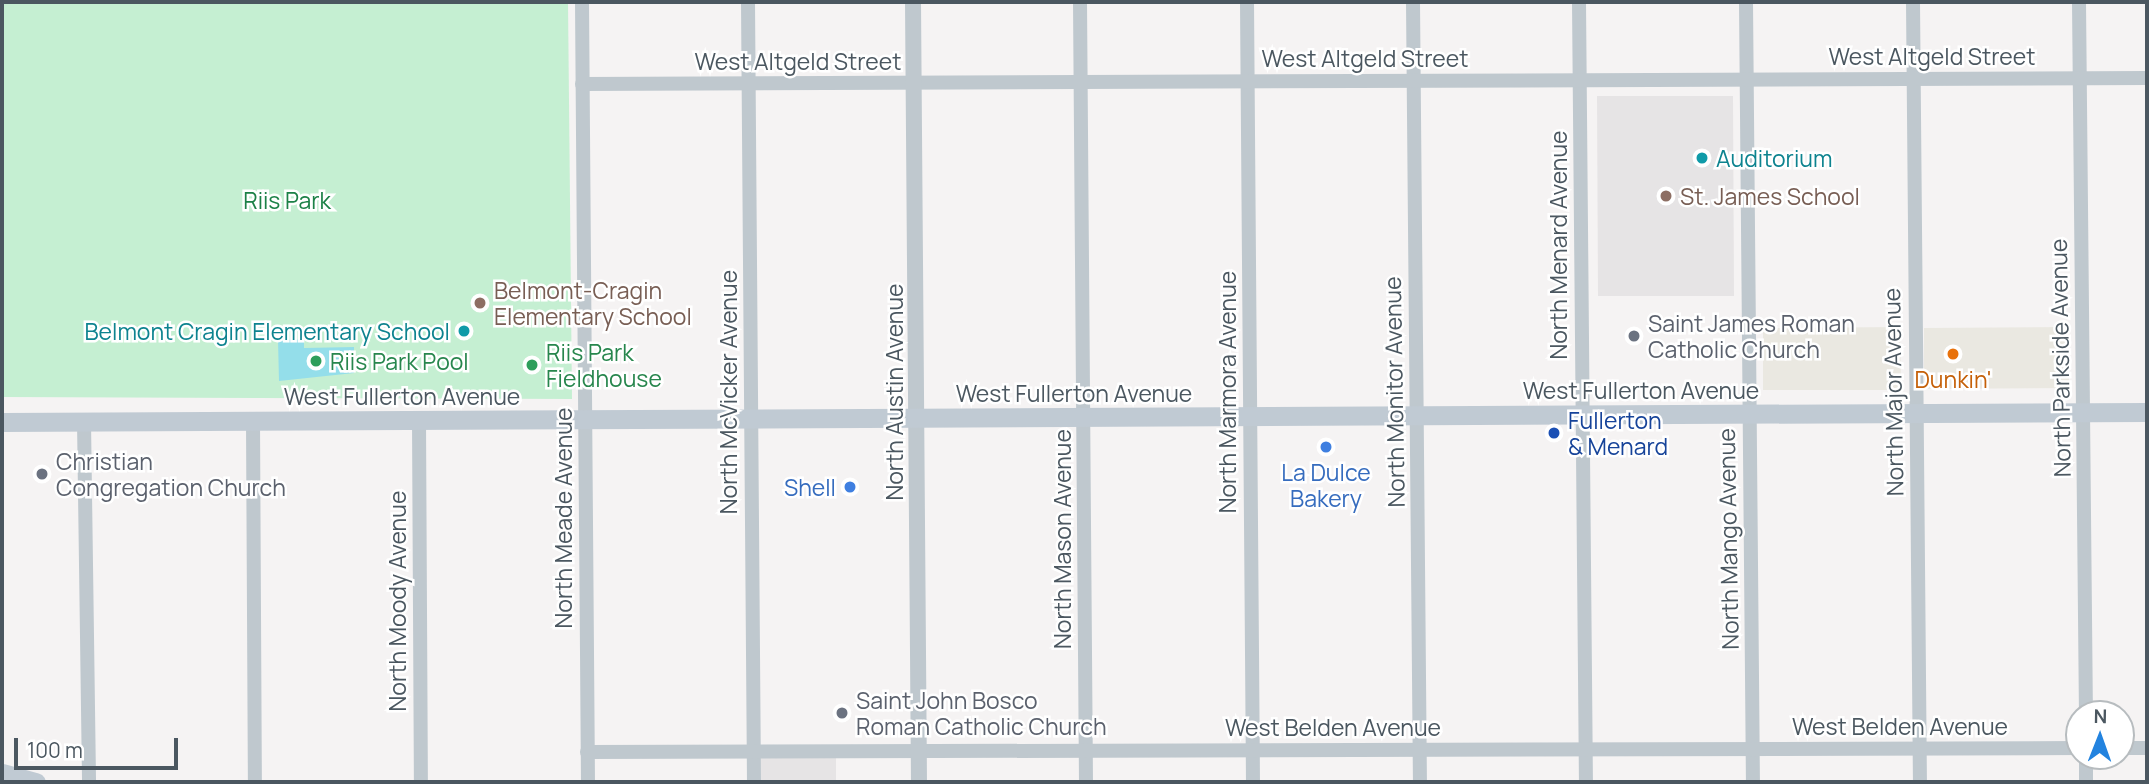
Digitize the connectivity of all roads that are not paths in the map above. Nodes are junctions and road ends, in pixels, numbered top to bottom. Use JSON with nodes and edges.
{"nodes":[{"id":1,"x":582,"y":2,"type":"edge"},
{"id":2,"x":748,"y":2,"type":"edge"},
{"id":3,"x":914,"y":2,"type":"edge"},
{"id":4,"x":1080,"y":2,"type":"edge"},
{"id":5,"x":1247,"y":2,"type":"edge"},
{"id":6,"x":1413,"y":2,"type":"edge"},
{"id":7,"x":1579,"y":2,"type":"edge"},
{"id":8,"x":1746,"y":2,"type":"edge"},
{"id":9,"x":1913,"y":2,"type":"edge"},
{"id":10,"x":2079,"y":2,"type":"edge"},
{"id":11,"x":2080,"y":78,"type":"junction"},
{"id":12,"x":2147,"y":78,"type":"edge"},
{"id":13,"x":1913,"y":79,"type":"junction"},
{"id":14,"x":1580,"y":80,"type":"junction"},
{"id":15,"x":1746,"y":80,"type":"junction"},
{"id":16,"x":1413,"y":81,"type":"junction"},
{"id":17,"x":1081,"y":82,"type":"junction"},
{"id":18,"x":1247,"y":82,"type":"junction"},
{"id":19,"x":914,"y":83,"type":"junction"},
{"id":20,"x":582,"y":84,"type":"junction"},
{"id":21,"x":748,"y":84,"type":"junction"},
{"id":22,"x":2083,"y":412,"type":"junction"},
{"id":23,"x":2147,"y":412,"type":"edge"},
{"id":24,"x":1916,"y":413,"type":"junction"},
{"id":25,"x":1749,"y":414,"type":"junction"},
{"id":26,"x":1416,"y":415,"type":"junction"},
{"id":27,"x":1583,"y":415,"type":"junction"},
{"id":28,"x":1250,"y":416,"type":"junction"},
{"id":29,"x":1083,"y":417,"type":"junction"},
{"id":30,"x":917,"y":418,"type":"junction"},
{"id":31,"x":585,"y":419,"type":"junction"},
{"id":32,"x":751,"y":419,"type":"junction"},
{"id":33,"x":419,"y":420,"type":"junction"},
{"id":34,"x":84,"y":421,"type":"junction"},
{"id":35,"x":253,"y":421,"type":"junction"},
{"id":36,"x":2,"y":422,"type":"edge"},
{"id":37,"x":2086,"y":700,"type":"edge"},
{"id":38,"x":1919,"y":748,"type":"junction"},
{"id":39,"x":2065,"y":748,"type":"edge"},
{"id":40,"x":1585,"y":749,"type":"junction"},
{"id":41,"x":1753,"y":749,"type":"junction"},
{"id":42,"x":1253,"y":750,"type":"junction"},
{"id":43,"x":1420,"y":750,"type":"junction"},
{"id":44,"x":919,"y":751,"type":"junction"},
{"id":45,"x":1086,"y":751,"type":"junction"},
{"id":46,"x":587,"y":752,"type":"junction"},
{"id":47,"x":754,"y":752,"type":"junction"},
{"id":48,"x":2,"y":773,"type":"edge"},
{"id":49,"x":36,"y":782,"type":"edge"},
{"id":50,"x":89,"y":782,"type":"edge"},
{"id":51,"x":255,"y":782,"type":"edge"},
{"id":52,"x":421,"y":782,"type":"edge"},
{"id":53,"x":588,"y":782,"type":"edge"},
{"id":54,"x":754,"y":782,"type":"edge"},
{"id":55,"x":919,"y":782,"type":"edge"},
{"id":56,"x":1087,"y":782,"type":"edge"},
{"id":57,"x":1253,"y":782,"type":"edge"},
{"id":58,"x":1420,"y":782,"type":"edge"},
{"id":59,"x":1586,"y":782,"type":"edge"},
{"id":60,"x":1753,"y":782,"type":"edge"},
{"id":61,"x":1920,"y":782,"type":"edge"}],
"edges":[{"from":1,"to":20,"type":"street","name":"North Meade Avenue"},
{"from":2,"to":21,"type":"street","name":"North McVicker Avenue"},
{"from":3,"to":19,"type":"street","name":"North Austin Avenue"},
{"from":4,"to":17,"type":"street","name":"North Mason Avenue"},
{"from":5,"to":18,"type":"street","name":"North Marmora Avenue"},
{"from":6,"to":16,"type":"street","name":"North Monitor Avenue"},
{"from":7,"to":14,"type":"street","name":"North Menard Avenue"},
{"from":8,"to":15,"type":"street","name":"North Mango Avenue"},
{"from":9,"to":13,"type":"street","name":"North Major Avenue"},
{"from":10,"to":11,"type":"street","name":"North Parkside Avenue"},
{"from":11,"to":12,"type":"street","name":"West Altgeld Street"},
{"from":11,"to":13,"type":"street","name":"West Altgeld Street"},
{"from":11,"to":22,"type":"street","name":"North Parkside Avenue"},
{"from":13,"to":15,"type":"street","name":"West Altgeld Street"},
{"from":13,"to":24,"type":"street","name":"North Major Avenue"},
{"from":14,"to":15,"type":"street","name":"West Altgeld Street"},
{"from":14,"to":16,"type":"street","name":"West Altgeld Street"},
{"from":14,"to":27,"type":"street","name":"North Menard Avenue"},
{"from":15,"to":25,"type":"street","name":"North Mango Avenue"},
{"from":16,"to":18,"type":"street","name":"West Altgeld Street"},
{"from":16,"to":26,"type":"street","name":"North Monitor Avenue"},
{"from":17,"to":18,"type":"street","name":"West Altgeld Street"},
{"from":17,"to":19,"type":"street","name":"West Altgeld Street"},
{"from":17,"to":29,"type":"street","name":"North Mason Avenue"},
{"from":18,"to":28,"type":"street","name":"North Marmora Avenue"},
{"from":19,"to":21,"type":"street","name":"West Altgeld Street"},
{"from":19,"to":30,"type":"street","name":"North Austin Avenue"},
{"from":20,"to":21,"type":"street","name":"West Altgeld Street"},
{"from":20,"to":31,"type":"street","name":"North Meade Avenue"},
{"from":21,"to":32,"type":"street","name":"North McVicker Avenue"},
{"from":22,"to":23,"type":"main road","name":"West Fullerton Avenue"},
{"from":22,"to":24,"type":"main road","name":"West Fullerton Avenue"},
{"from":22,"to":37,"type":"street","name":"North Parkside Avenue"},
{"from":24,"to":25,"type":"main road","name":"West Fullerton Avenue"},
{"from":24,"to":38,"type":"street","name":"North Major Avenue"},
{"from":25,"to":27,"type":"main road","name":"West Fullerton Avenue"},
{"from":25,"to":41,"type":"street","name":"North Mango Avenue"},
{"from":26,"to":27,"type":"main road","name":"West Fullerton Avenue"},
{"from":26,"to":28,"type":"main road","name":"West Fullerton Avenue"},
{"from":26,"to":43,"type":"street","name":"North Monitor Avenue"},
{"from":27,"to":40,"type":"street","name":"North Menard Avenue"},
{"from":28,"to":29,"type":"main road","name":"West Fullerton Avenue"},
{"from":28,"to":42,"type":"street","name":"North Marmora Avenue"},
{"from":29,"to":30,"type":"main road","name":"West Fullerton Avenue"},
{"from":29,"to":45,"type":"street","name":"North Mason Avenue"},
{"from":30,"to":32,"type":"main road","name":"West Fullerton Avenue"},
{"from":30,"to":44,"type":"street","name":"North Austin Avenue"},
{"from":31,"to":32,"type":"main road","name":"West Fullerton Avenue"},
{"from":31,"to":33,"type":"main road","name":"West Fullerton Avenue"},
{"from":31,"to":46,"type":"street","name":"North Meade Avenue"},
{"from":32,"to":47,"type":"street","name":"North McVicker Avenue"},
{"from":33,"to":35,"type":"main road","name":"West Fullerton Avenue"},
{"from":33,"to":52,"type":"street","name":"North Moody Avenue"},
{"from":34,"to":35,"type":"main road","name":"West Fullerton Avenue"},
{"from":34,"to":36,"type":"main road","name":"West Fullerton Avenue"},
{"from":34,"to":50,"type":"street"},
{"from":35,"to":51,"type":"street"},
{"from":38,"to":39,"type":"street","name":"West Belden Avenue"},
{"from":38,"to":41,"type":"street","name":"West Belden Avenue"},
{"from":38,"to":61,"type":"street","name":"North Major Avenue"},
{"from":40,"to":41,"type":"street","name":"West Belden Avenue"},
{"from":40,"to":43,"type":"street","name":"West Belden Avenue"},
{"from":40,"to":59,"type":"street","name":"North Menard Avenue"},
{"from":41,"to":60,"type":"street","name":"North Mango Avenue"},
{"from":42,"to":43,"type":"street","name":"West Belden Avenue"},
{"from":42,"to":45,"type":"street","name":"West Belden Avenue"},
{"from":42,"to":57,"type":"street","name":"North Marmora Avenue"},
{"from":43,"to":58,"type":"street","name":"North Monitor Avenue"},
{"from":44,"to":45,"type":"street","name":"West Belden Avenue"},
{"from":44,"to":47,"type":"street","name":"West Belden Avenue"},
{"from":44,"to":55,"type":"street","name":"North Austin Avenue"},
{"from":45,"to":56,"type":"street","name":"North Mason Avenue"},
{"from":46,"to":47,"type":"street","name":"West Belden Avenue"},
{"from":46,"to":53,"type":"street","name":"North Meade Avenue"},
{"from":47,"to":54,"type":"street","name":"North McVicker Avenue"},
{"from":48,"to":49,"type":"main road"}]}
